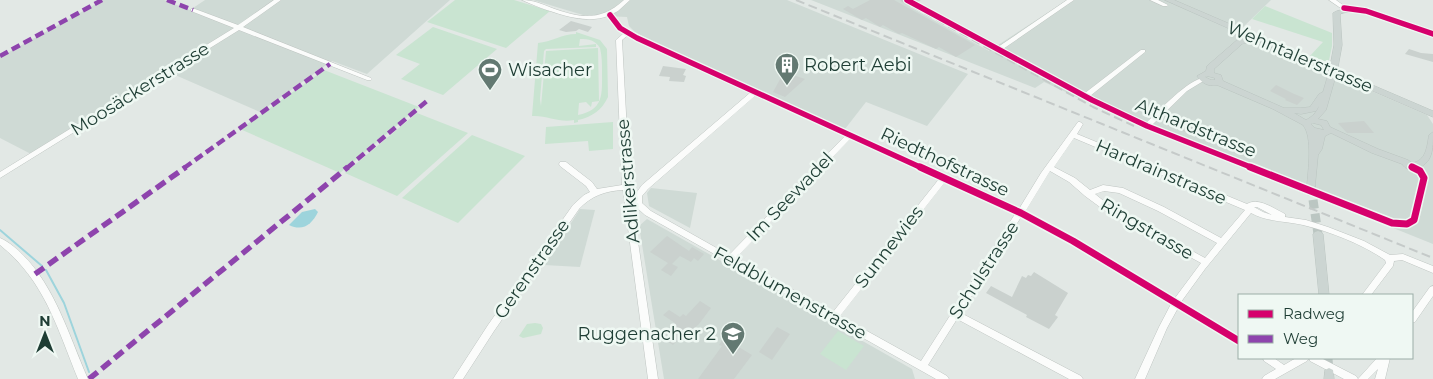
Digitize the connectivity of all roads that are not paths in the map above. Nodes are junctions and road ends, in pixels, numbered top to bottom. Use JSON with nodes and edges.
{"nodes":[{"id":1,"x":278,"y":0,"type":"edge"},
{"id":2,"x":524,"y":0,"type":"edge"},
{"id":3,"x":627,"y":0,"type":"edge"},
{"id":4,"x":907,"y":0,"type":"edge"},
{"id":5,"x":1071,"y":0,"type":"edge"},
{"id":6,"x":1153,"y":0,"type":"edge"},
{"id":7,"x":1332,"y":0,"type":"edge"},
{"id":8,"x":1166,"y":3,"type":"edge"},
{"id":9,"x":1344,"y":8,"type":"junction"},
{"id":10,"x":193,"y":10,"type":"dead end"},
{"id":11,"x":610,"y":15,"type":"junction"},
{"id":12,"x":1228,"y":26,"type":"junction"},
{"id":13,"x":238,"y":28,"type":"junction"},
{"id":14,"x":627,"y":33,"type":"junction"},
{"id":15,"x":1433,"y":34,"type":"edge"},
{"id":16,"x":1259,"y":39,"type":"junction"},
{"id":17,"x":1240,"y":42,"type":"junction"},
{"id":18,"x":999,"y":49,"type":"junction"},
{"id":19,"x":1142,"y":51,"type":"dead end"},
{"id":20,"x":1210,"y":73,"type":"junction"},
{"id":21,"x":369,"y":79,"type":"dead end"},
{"id":22,"x":1203,"y":79,"type":"junction"},
{"id":23,"x":1218,"y":82,"type":"junction"},
{"id":24,"x":754,"y":92,"type":"junction"},
{"id":25,"x":1328,"y":93,"type":"junction"},
{"id":26,"x":1086,"y":96,"type":"junction"},
{"id":27,"x":1411,"y":105,"type":"junction"},
{"id":28,"x":1280,"y":109,"type":"junction"},
{"id":29,"x":1420,"y":109,"type":"junction"},
{"id":30,"x":1433,"y":109,"type":"edge"},
{"id":31,"x":1322,"y":110,"type":"junction"},
{"id":32,"x":1433,"y":114,"type":"edge"},
{"id":33,"x":1433,"y":122,"type":"edge"},
{"id":34,"x":1310,"y":123,"type":"junction"},
{"id":35,"x":1080,"y":124,"type":"dead end"},
{"id":36,"x":1147,"y":126,"type":"junction"},
{"id":37,"x":1325,"y":129,"type":"junction"},
{"id":38,"x":850,"y":135,"type":"junction"},
{"id":39,"x":1073,"y":135,"type":"junction"},
{"id":40,"x":1433,"y":135,"type":"edge"},
{"id":41,"x":1314,"y":154,"type":"junction"},
{"id":42,"x":562,"y":164,"type":"dead end"},
{"id":43,"x":1412,"y":167,"type":"junction"},
{"id":44,"x":1050,"y":168,"type":"junction"},
{"id":45,"x":0,"y":176,"type":"edge"},
{"id":46,"x":944,"y":178,"type":"junction"},
{"id":47,"x":1311,"y":186,"type":"tunnel mouth"},
{"id":48,"x":626,"y":187,"type":"junction"},
{"id":49,"x":594,"y":191,"type":"junction"},
{"id":50,"x":1088,"y":194,"type":"junction"},
{"id":51,"x":1250,"y":209,"type":"junction"},
{"id":52,"x":1021,"y":213,"type":"junction"},
{"id":53,"x":1318,"y":234,"type":"tunnel mouth"},
{"id":54,"x":0,"y":241,"type":"edge"},
{"id":55,"x":1223,"y":243,"type":"junction"},
{"id":56,"x":1389,"y":258,"type":"junction"},
{"id":57,"x":730,"y":259,"type":"junction"},
{"id":58,"x":1206,"y":262,"type":"junction"},
{"id":59,"x":1433,"y":270,"type":"edge"},
{"id":60,"x":1433,"y":289,"type":"edge"},
{"id":61,"x":1324,"y":294,"type":"edge"},
{"id":62,"x":1367,"y":294,"type":"edge"},
{"id":63,"x":1176,"y":303,"type":"junction"},
{"id":64,"x":956,"y":314,"type":"junction"},
{"id":65,"x":834,"y":317,"type":"junction"},
{"id":66,"x":1413,"y":318,"type":"edge"},
{"id":67,"x":1238,"y":340,"type":"edge"},
{"id":68,"x":1268,"y":359,"type":"edge"},
{"id":69,"x":1302,"y":359,"type":"edge"},
{"id":70,"x":1315,"y":359,"type":"edge"},
{"id":71,"x":1383,"y":359,"type":"edge"},
{"id":72,"x":1384,"y":359,"type":"edge"},
{"id":73,"x":922,"y":367,"type":"junction"},
{"id":74,"x":1284,"y":370,"type":"junction"},
{"id":75,"x":83,"y":379,"type":"edge"},
{"id":76,"x":458,"y":379,"type":"edge"},
{"id":77,"x":653,"y":379,"type":"edge"},
{"id":78,"x":944,"y":379,"type":"edge"},
{"id":79,"x":1078,"y":379,"type":"edge"},
{"id":80,"x":1140,"y":379,"type":"edge"},
{"id":81,"x":1267,"y":379,"type":"edge"},
{"id":82,"x":1353,"y":379,"type":"edge"},
{"id":83,"x":1362,"y":379,"type":"edge"},
{"id":84,"x":1380,"y":379,"type":"edge"}],
"edges":[{"from":1,"to":13,"type":"street","name":"Moosäckerstrasse"},
{"from":2,"to":11,"type":"street"},
{"from":3,"to":11,"type":"street"},
{"from":4,"to":18,"type":"street","name":"Althardstrasse"},
{"from":5,"to":18,"type":"street"},
{"from":6,"to":8,"type":"street"},
{"from":7,"to":9,"type":"street"},
{"from":8,"to":12,"type":"main road","name":"Wehntalerstrasse"},
{"from":9,"to":15,"type":"main road"},
{"from":9,"to":25,"type":"main road"},
{"from":10,"to":13,"type":"street"},
{"from":11,"to":14,"type":"street"},
{"from":12,"to":16,"type":"main road","name":"Wehntalerstrasse"},
{"from":12,"to":17,"type":"main road"},
{"from":13,"to":21,"type":"street"},
{"from":13,"to":45,"type":"street","name":"Moosäckerstrasse"},
{"from":14,"to":24,"type":"street","name":"Riedthofstrasse"},
{"from":14,"to":48,"type":"street","name":"Adlikerstrasse"},
{"from":16,"to":17,"type":"main road"},
{"from":16,"to":27,"type":"main road","name":"Wehntalerstrasse"},
{"from":17,"to":20,"type":"main road"},
{"from":18,"to":26,"type":"street","name":"Althardstrasse"},
{"from":19,"to":26,"type":"street"},
{"from":20,"to":22,"type":"main road"},
{"from":20,"to":23,"type":"main road"},
{"from":22,"to":23,"type":"main road"},
{"from":22,"to":36,"type":"street"},
{"from":23,"to":28,"type":"main road"},
{"from":24,"to":38,"type":"street","name":"Riedthofstrasse"},
{"from":24,"to":57,"type":"street","name":"Feldblumenstrasse"},
{"from":25,"to":28,"type":"main road"},
{"from":25,"to":31,"type":"main road"},
{"from":26,"to":36,"type":"street","name":"Althardstrasse"},
{"from":27,"to":29,"type":"main road","name":"Wehntalerstrasse"},
{"from":27,"to":33,"type":"main road"},
{"from":28,"to":34,"type":"main road"},
{"from":29,"to":30,"type":"main road"},
{"from":29,"to":32,"type":"main road","name":"Wehntalerstrasse"},
{"from":31,"to":34,"type":"main road"},
{"from":31,"to":37,"type":"main road"},
{"from":34,"to":37,"type":"main road"},
{"from":34,"to":41,"type":"main road"},
{"from":35,"to":39,"type":"street","name":"Schulstrasse"},
{"from":36,"to":43,"type":"street","name":"Althardstrasse"},
{"from":37,"to":41,"type":"main road"},
{"from":37,"to":43,"type":"main road"},
{"from":38,"to":46,"type":"street","name":"Riedthofstrasse"},
{"from":38,"to":57,"type":"street","name":"Im Seewadel"},
{"from":39,"to":44,"type":"street","name":"Schulstrasse"},
{"from":39,"to":51,"type":"street","name":"Hardrainstrasse"},
{"from":40,"to":43,"type":"main road"},
{"from":41,"to":47,"type":"main road"},
{"from":42,"to":49,"type":"street"},
{"from":44,"to":50,"type":"street","name":"Ringstrasse"},
{"from":44,"to":52,"type":"street","name":"Schulstrasse"},
{"from":46,"to":52,"type":"street","name":"Riedthofstrasse"},
{"from":46,"to":65,"type":"street","name":"Sunnewies"},
{"from":48,"to":49,"type":"street"},
{"from":48,"to":77,"type":"street","name":"Adlikerstrasse"},
{"from":49,"to":76,"type":"street","name":"Gerenstrasse"},
{"from":50,"to":55,"type":"street","name":"Ringstrasse"},
{"from":50,"to":58,"type":"street","name":"Ringstrasse"},
{"from":51,"to":55,"type":"street"},
{"from":51,"to":56,"type":"street","name":"Hardrainstrasse"},
{"from":52,"to":63,"type":"street","name":"Riedthofstrasse"},
{"from":52,"to":64,"type":"street","name":"Schulstrasse"},
{"from":53,"to":61,"type":"main road"},
{"from":54,"to":75,"type":"street"},
{"from":55,"to":58,"type":"street"},
{"from":56,"to":59,"type":"street","name":"Hardrainstrasse"},
{"from":56,"to":62,"type":"street"},
{"from":57,"to":65,"type":"street","name":"Feldblumenstrasse"},
{"from":58,"to":63,"type":"street"},
{"from":60,"to":66,"type":"street"},
{"from":63,"to":67,"type":"street","name":"Riedthofstrasse"},
{"from":63,"to":80,"type":"street"},
{"from":64,"to":73,"type":"street","name":"Schulstrasse"},
{"from":64,"to":79,"type":"street"},
{"from":65,"to":73,"type":"street","name":"Feldblumenstrasse"},
{"from":68,"to":74,"type":"street"},
{"from":69,"to":74,"type":"street"},
{"from":70,"to":82,"type":"street"},
{"from":71,"to":83,"type":"street"},
{"from":72,"to":84,"type":"street"},
{"from":73,"to":78,"type":"street","name":"Feldblumenstrasse"},
{"from":74,"to":81,"type":"street"}]}
